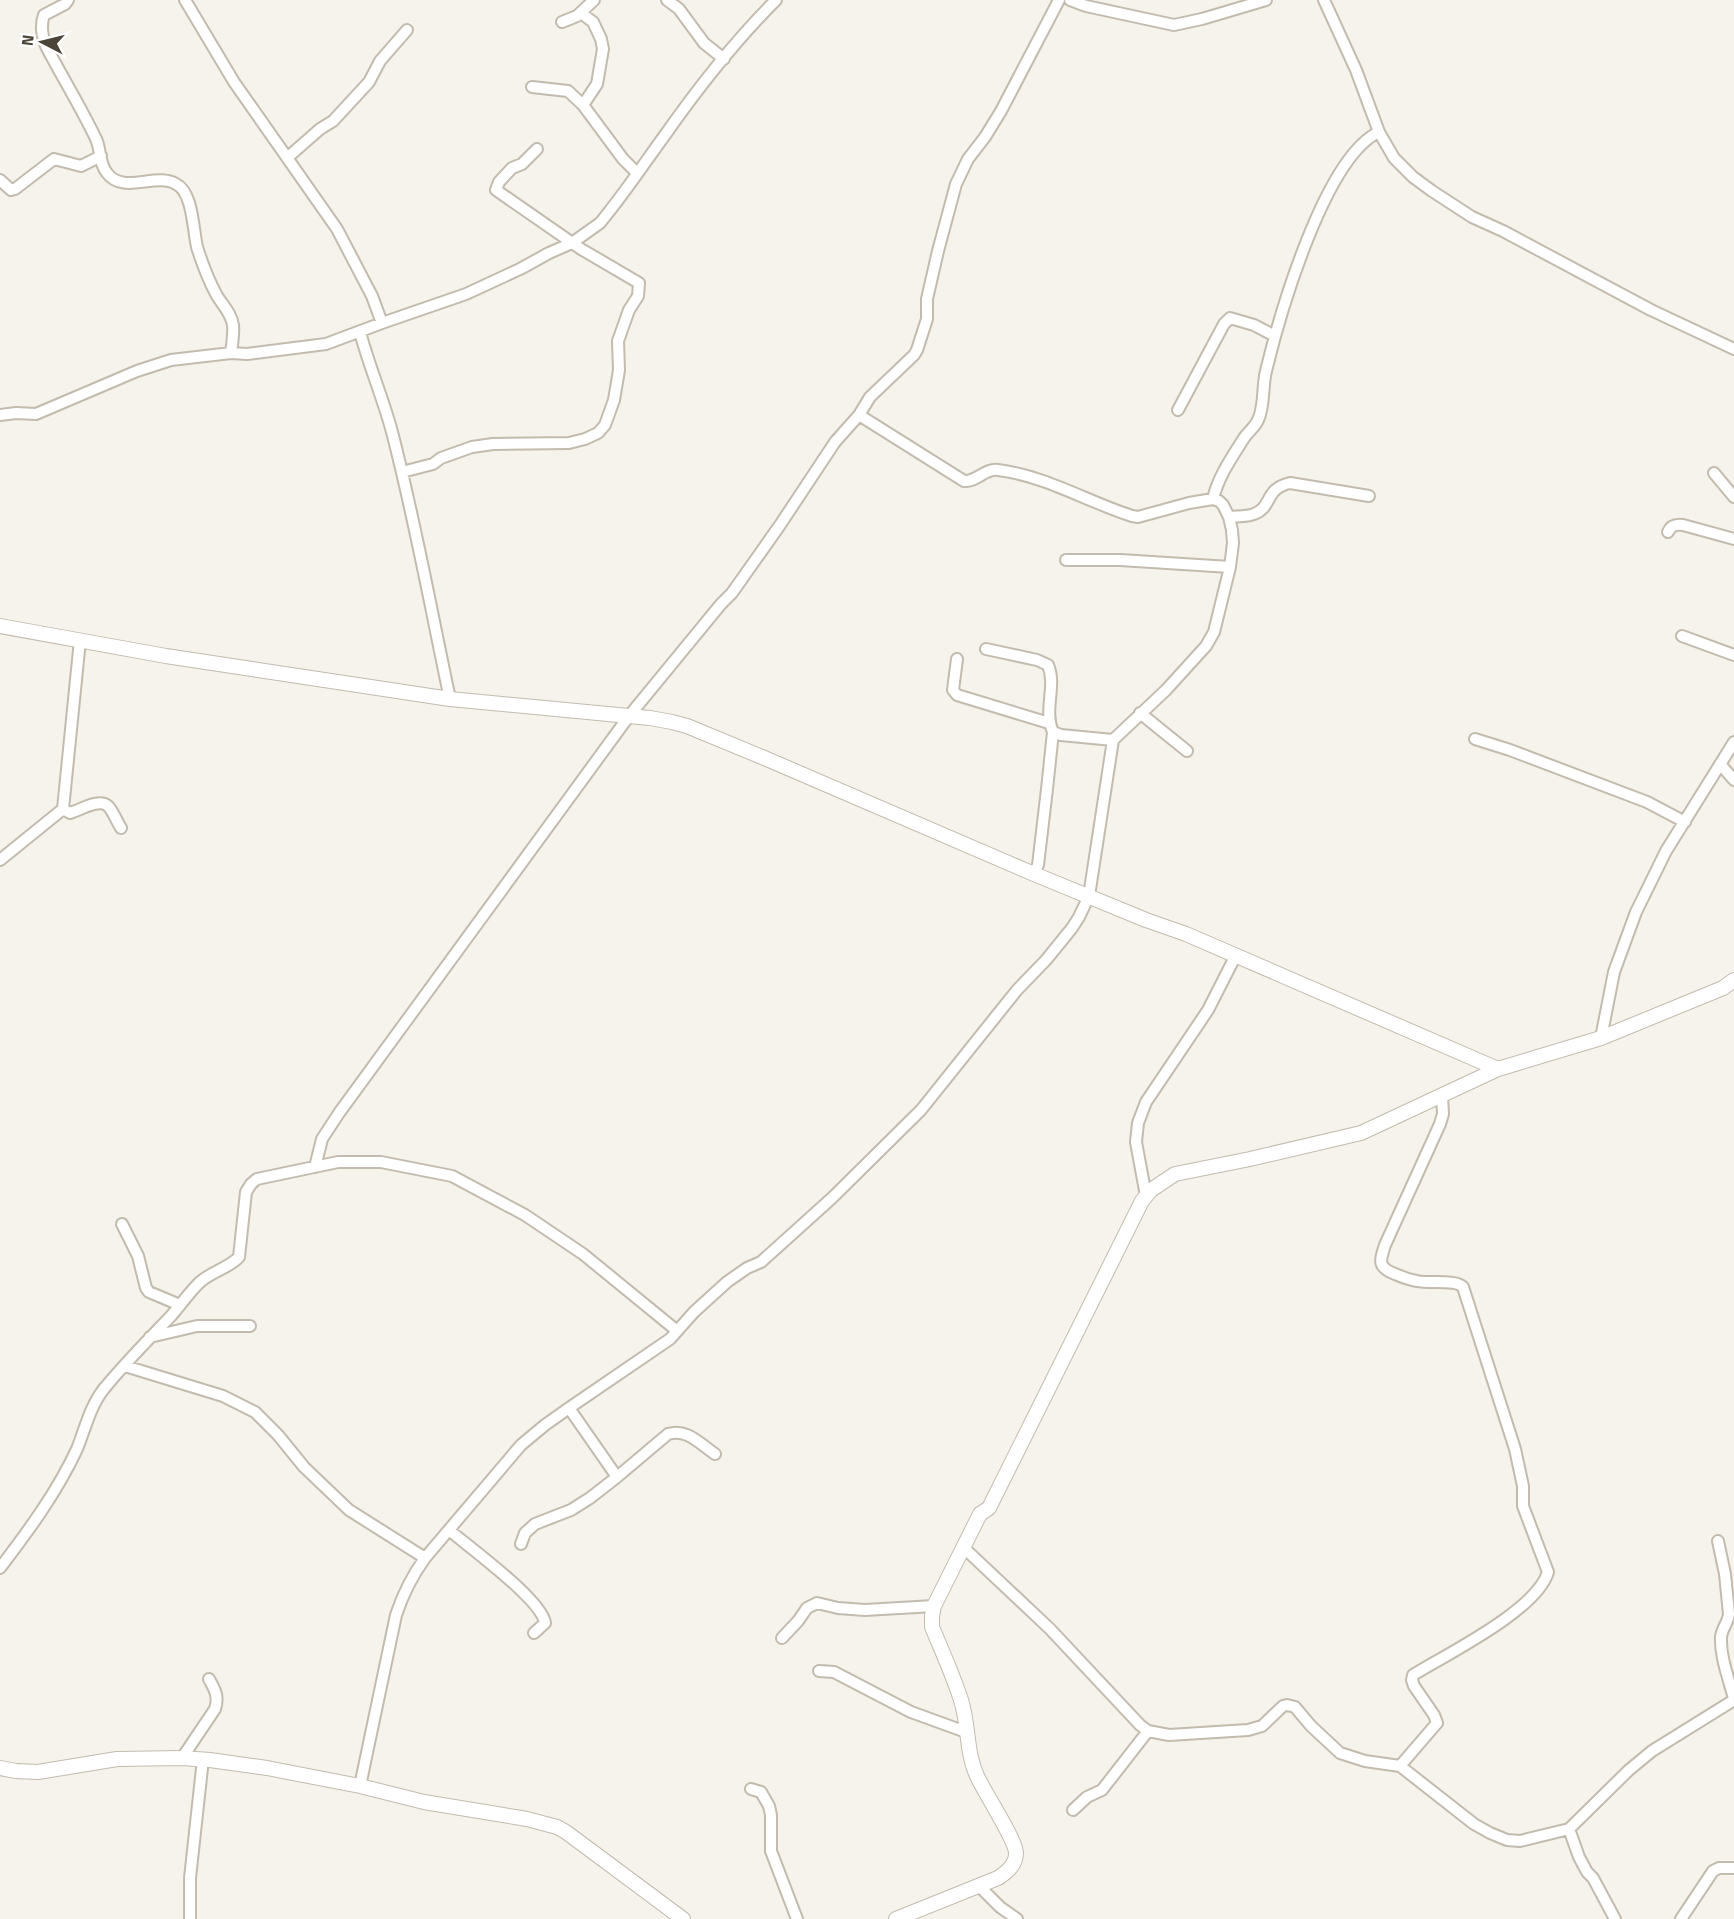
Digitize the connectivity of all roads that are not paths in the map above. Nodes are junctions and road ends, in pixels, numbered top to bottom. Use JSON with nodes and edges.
{"nodes":[{"id":1,"x":68,"y":0,"type":"edge"},
{"id":2,"x":184,"y":0,"type":"edge"},
{"id":3,"x":594,"y":0,"type":"edge"},
{"id":4,"x":667,"y":0,"type":"edge"},
{"id":5,"x":776,"y":0,"type":"edge"},
{"id":6,"x":1059,"y":0,"type":"edge"},
{"id":7,"x":1070,"y":0,"type":"edge"},
{"id":8,"x":1266,"y":0,"type":"edge"},
{"id":9,"x":1324,"y":0,"type":"edge"},
{"id":10,"x":581,"y":13,"type":"junction"},
{"id":11,"x":562,"y":22,"type":"dead end"},
{"id":12,"x":407,"y":30,"type":"dead end"},
{"id":13,"x":724,"y":59,"type":"junction"},
{"id":14,"x":532,"y":87,"type":"dead end"},
{"id":15,"x":583,"y":105,"type":"junction"},
{"id":16,"x":1379,"y":132,"type":"junction"},
{"id":17,"x":537,"y":149,"type":"dead end"},
{"id":18,"x":101,"y":156,"type":"junction"},
{"id":19,"x":287,"y":158,"type":"junction"},
{"id":20,"x":637,"y":173,"type":"junction"},
{"id":21,"x":0,"y":180,"type":"edge"},
{"id":22,"x":572,"y":243,"type":"junction"},
{"id":23,"x":382,"y":323,"type":"junction"},
{"id":24,"x":360,"y":332,"type":"junction"},
{"id":25,"x":1275,"y":336,"type":"junction"},
{"id":26,"x":1734,"y":349,"type":"edge"},
{"id":27,"x":231,"y":352,"type":"junction"},
{"id":28,"x":1178,"y":410,"type":"dead end"},
{"id":29,"x":859,"y":415,"type":"junction"},
{"id":30,"x":0,"y":416,"type":"edge"},
{"id":31,"x":402,"y":472,"type":"junction"},
{"id":32,"x":1714,"y":473,"type":"dead end"},
{"id":33,"x":1369,"y":496,"type":"dead end"},
{"id":34,"x":1734,"y":497,"type":"edge"},
{"id":35,"x":1213,"y":499,"type":"junction"},
{"id":36,"x":1229,"y":517,"type":"junction"},
{"id":37,"x":1668,"y":532,"type":"dead end"},
{"id":38,"x":1734,"y":539,"type":"edge"},
{"id":39,"x":1066,"y":560,"type":"dead end"},
{"id":40,"x":1230,"y":567,"type":"junction"},
{"id":41,"x":0,"y":626,"type":"edge"},
{"id":42,"x":1682,"y":636,"type":"dead end"},
{"id":43,"x":80,"y":640,"type":"junction"},
{"id":44,"x":986,"y":649,"type":"dead end"},
{"id":45,"x":1734,"y":655,"type":"edge"},
{"id":46,"x":957,"y":659,"type":"dead end"},
{"id":47,"x":450,"y":699,"type":"junction"},
{"id":48,"x":1140,"y":713,"type":"junction"},
{"id":49,"x":630,"y":716,"type":"junction"},
{"id":50,"x":1051,"y":727,"type":"junction"},
{"id":51,"x":1475,"y":739,"type":"dead end"},
{"id":52,"x":1113,"y":740,"type":"junction"},
{"id":53,"x":1734,"y":742,"type":"edge"},
{"id":54,"x":1187,"y":751,"type":"dead end"},
{"id":55,"x":1720,"y":765,"type":"junction"},
{"id":56,"x":1734,"y":780,"type":"edge"},
{"id":57,"x":63,"y":809,"type":"junction"},
{"id":58,"x":1685,"y":822,"type":"junction"},
{"id":59,"x":121,"y":828,"type":"dead end"},
{"id":60,"x":0,"y":860,"type":"edge"},
{"id":61,"x":1034,"y":874,"type":"junction"},
{"id":62,"x":1089,"y":896,"type":"junction"},
{"id":63,"x":1236,"y":955,"type":"junction"},
{"id":64,"x":1734,"y":980,"type":"edge"},
{"id":65,"x":1601,"y":1038,"type":"junction"},
{"id":66,"x":1498,"y":1069,"type":"junction"},
{"id":67,"x":1442,"y":1096,"type":"junction"},
{"id":68,"x":315,"y":1167,"type":"junction"},
{"id":69,"x":1146,"y":1196,"type":"junction"},
{"id":70,"x":122,"y":1224,"type":"dead end"},
{"id":71,"x":180,"y":1305,"type":"junction"},
{"id":72,"x":250,"y":1326,"type":"dead end"},
{"id":73,"x":676,"y":1330,"type":"junction"},
{"id":74,"x":150,"y":1337,"type":"junction"},
{"id":75,"x":125,"y":1366,"type":"junction"},
{"id":76,"x":569,"y":1408,"type":"junction"},
{"id":77,"x":715,"y":1454,"type":"dead end"},
{"id":78,"x":617,"y":1477,"type":"junction"},
{"id":79,"x":449,"y":1530,"type":"junction"},
{"id":80,"x":1718,"y":1541,"type":"dead end"},
{"id":81,"x":521,"y":1544,"type":"dead end"},
{"id":82,"x":963,"y":1547,"type":"junction"},
{"id":83,"x":425,"y":1558,"type":"junction"},
{"id":84,"x":0,"y":1568,"type":"edge"},
{"id":85,"x":1729,"y":1569,"type":"edge"},
{"id":86,"x":934,"y":1606,"type":"junction"},
{"id":87,"x":534,"y":1633,"type":"dead end"},
{"id":88,"x":782,"y":1638,"type":"dead end"},
{"id":89,"x":819,"y":1671,"type":"dead end"},
{"id":90,"x":209,"y":1678,"type":"dead end"},
{"id":91,"x":1734,"y":1700,"type":"edge"},
{"id":92,"x":1148,"y":1731,"type":"junction"},
{"id":93,"x":966,"y":1732,"type":"junction"},
{"id":94,"x":182,"y":1758,"type":"junction"},
{"id":95,"x":203,"y":1759,"type":"junction"},
{"id":96,"x":1400,"y":1766,"type":"junction"},
{"id":97,"x":0,"y":1768,"type":"edge"},
{"id":98,"x":360,"y":1786,"type":"junction"},
{"id":99,"x":751,"y":1789,"type":"dead end"},
{"id":100,"x":1072,"y":1809,"type":"dead end"},
{"id":101,"x":1569,"y":1828,"type":"junction"},
{"id":102,"x":1734,"y":1868,"type":"edge"},
{"id":103,"x":979,"y":1886,"type":"junction"},
{"id":104,"x":190,"y":1919,"type":"edge"},
{"id":105,"x":683,"y":1919,"type":"edge"},
{"id":106,"x":797,"y":1919,"type":"edge"},
{"id":107,"x":896,"y":1919,"type":"edge"},
{"id":108,"x":1017,"y":1919,"type":"edge"},
{"id":109,"x":1615,"y":1919,"type":"edge"},
{"id":110,"x":1681,"y":1919,"type":"edge"}],
"edges":[{"from":1,"to":18,"type":"street"},
{"from":2,"to":19,"type":"street"},
{"from":3,"to":10,"type":"street"},
{"from":4,"to":13,"type":"street"},
{"from":5,"to":13,"type":"street"},
{"from":6,"to":29,"type":"street"},
{"from":7,"to":8,"type":"street"},
{"from":9,"to":16,"type":"street"},
{"from":10,"to":11,"type":"street"},
{"from":10,"to":15,"type":"street"},
{"from":12,"to":19,"type":"street"},
{"from":13,"to":20,"type":"street"},
{"from":14,"to":15,"type":"street"},
{"from":15,"to":20,"type":"street"},
{"from":16,"to":25,"type":"street"},
{"from":16,"to":26,"type":"street"},
{"from":17,"to":22,"type":"street"},
{"from":18,"to":21,"type":"street"},
{"from":18,"to":27,"type":"street"},
{"from":19,"to":23,"type":"street"},
{"from":20,"to":22,"type":"street"},
{"from":22,"to":23,"type":"street"},
{"from":22,"to":31,"type":"street"},
{"from":23,"to":24,"type":"street"},
{"from":24,"to":27,"type":"street"},
{"from":24,"to":31,"type":"street"},
{"from":25,"to":28,"type":"street"},
{"from":25,"to":35,"type":"street"},
{"from":27,"to":30,"type":"street"},
{"from":29,"to":35,"type":"street"},
{"from":29,"to":49,"type":"street"},
{"from":31,"to":47,"type":"street"},
{"from":32,"to":34,"type":"street"},
{"from":33,"to":36,"type":"street"},
{"from":35,"to":36,"type":"street"},
{"from":36,"to":40,"type":"street"},
{"from":37,"to":38,"type":"street"},
{"from":39,"to":40,"type":"street"},
{"from":40,"to":48,"type":"street"},
{"from":41,"to":43,"type":"street"},
{"from":42,"to":45,"type":"street"},
{"from":43,"to":47,"type":"street"},
{"from":43,"to":57,"type":"street"},
{"from":44,"to":50,"type":"street"},
{"from":46,"to":50,"type":"street"},
{"from":47,"to":49,"type":"street"},
{"from":48,"to":52,"type":"street"},
{"from":48,"to":54,"type":"street"},
{"from":49,"to":61,"type":"street"},
{"from":49,"to":68,"type":"street"},
{"from":50,"to":52,"type":"street"},
{"from":50,"to":61,"type":"street"},
{"from":51,"to":58,"type":"street"},
{"from":52,"to":62,"type":"street"},
{"from":53,"to":55,"type":"street"},
{"from":55,"to":56,"type":"street"},
{"from":55,"to":58,"type":"street"},
{"from":57,"to":59,"type":"street"},
{"from":57,"to":60,"type":"street"},
{"from":58,"to":65,"type":"street"},
{"from":61,"to":62,"type":"street"},
{"from":62,"to":63,"type":"street"},
{"from":62,"to":73,"type":"street"},
{"from":63,"to":66,"type":"street"},
{"from":63,"to":69,"type":"street"},
{"from":64,"to":65,"type":"street"},
{"from":65,"to":66,"type":"street"},
{"from":66,"to":67,"type":"street"},
{"from":67,"to":69,"type":"street"},
{"from":67,"to":96,"type":"street"},
{"from":68,"to":71,"type":"street"},
{"from":68,"to":73,"type":"street"},
{"from":69,"to":82,"type":"street"},
{"from":70,"to":71,"type":"street"},
{"from":71,"to":74,"type":"street"},
{"from":72,"to":74,"type":"street"},
{"from":73,"to":76,"type":"street"},
{"from":74,"to":75,"type":"street"},
{"from":75,"to":83,"type":"street"},
{"from":75,"to":84,"type":"street"},
{"from":76,"to":78,"type":"street"},
{"from":76,"to":79,"type":"street"},
{"from":77,"to":78,"type":"street"},
{"from":78,"to":81,"type":"street"},
{"from":79,"to":83,"type":"street"},
{"from":79,"to":87,"type":"street"},
{"from":80,"to":85,"type":"street"},
{"from":82,"to":86,"type":"street"},
{"from":82,"to":92,"type":"street"},
{"from":83,"to":98,"type":"street"},
{"from":85,"to":91,"type":"street"},
{"from":86,"to":88,"type":"street"},
{"from":86,"to":93,"type":"street"},
{"from":89,"to":93,"type":"street"},
{"from":90,"to":94,"type":"street"},
{"from":91,"to":101,"type":"street"},
{"from":92,"to":96,"type":"street"},
{"from":92,"to":100,"type":"street"},
{"from":93,"to":103,"type":"street"},
{"from":94,"to":95,"type":"street"},
{"from":94,"to":97,"type":"street"},
{"from":95,"to":98,"type":"street"},
{"from":95,"to":104,"type":"street"},
{"from":96,"to":101,"type":"street"},
{"from":98,"to":105,"type":"street"},
{"from":99,"to":106,"type":"street"},
{"from":101,"to":109,"type":"street"},
{"from":102,"to":110,"type":"street"},
{"from":103,"to":107,"type":"street"},
{"from":103,"to":108,"type":"street"}]}
